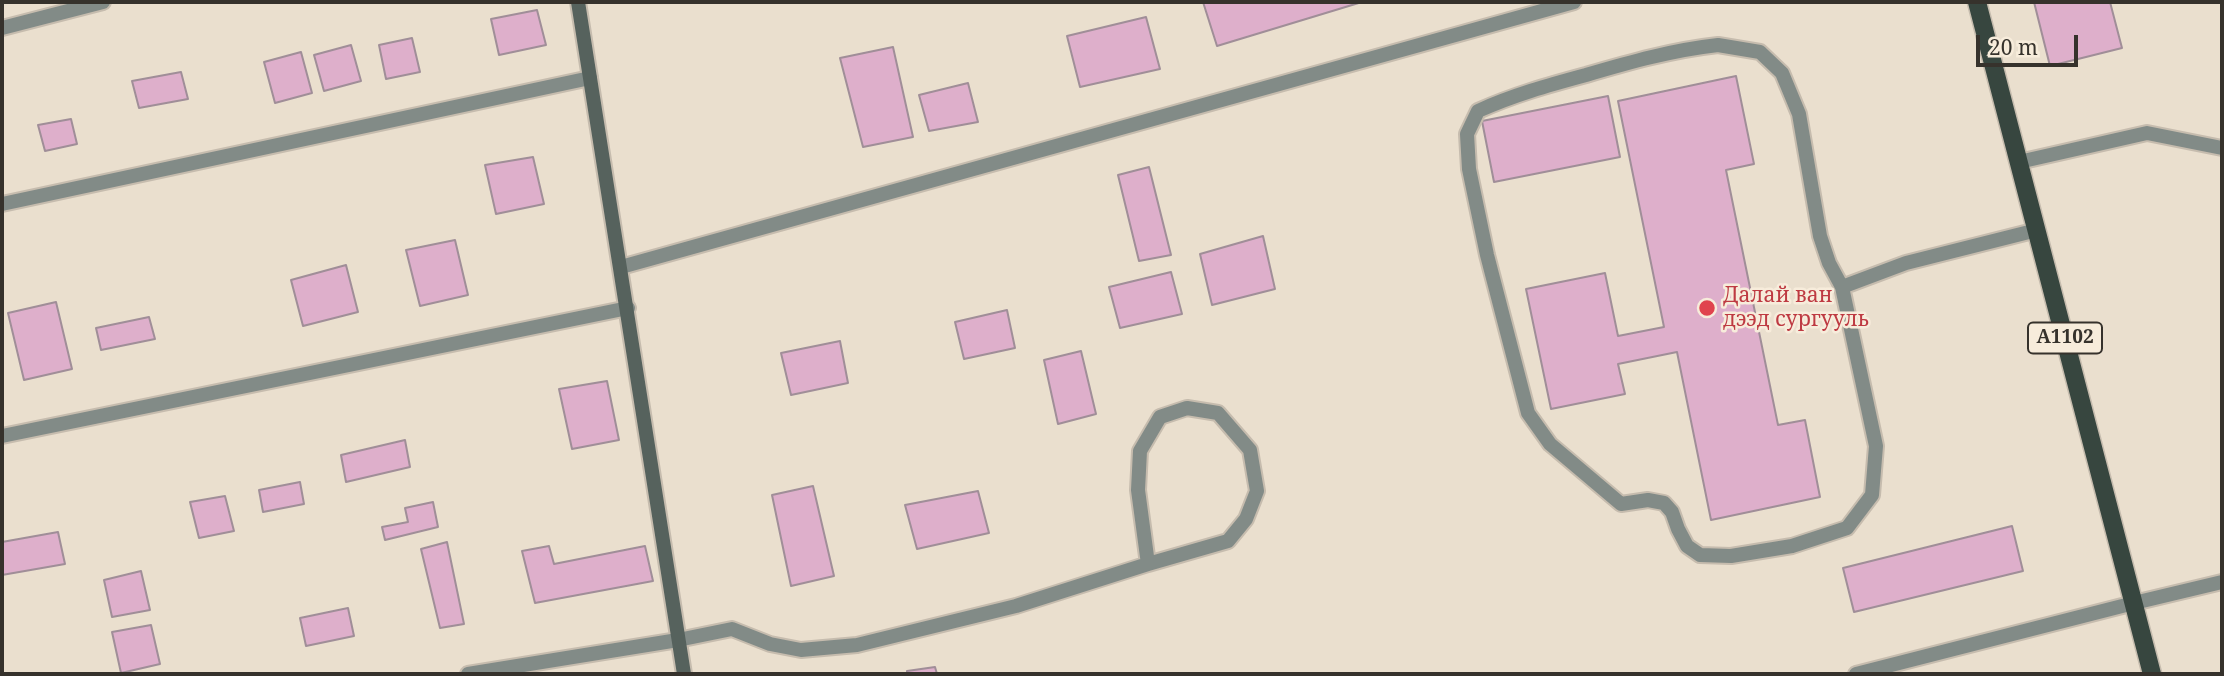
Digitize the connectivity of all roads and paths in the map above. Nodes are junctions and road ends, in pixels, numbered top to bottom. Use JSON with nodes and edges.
{"nodes":[{"id":1,"x":103,"y":2,"type":"edge"},
{"id":2,"x":578,"y":2,"type":"edge"},
{"id":3,"x":1574,"y":2,"type":"edge"},
{"id":4,"x":1977,"y":2,"type":"edge"},
{"id":5,"x":2,"y":28,"type":"edge"},
{"id":6,"x":590,"y":78,"type":"junction"},
{"id":7,"x":2222,"y":148,"type":"edge"},
{"id":8,"x":2019,"y":162,"type":"junction"},
{"id":9,"x":2,"y":204,"type":"edge"},
{"id":10,"x":2036,"y":230,"type":"junction"},
{"id":11,"x":621,"y":267,"type":"junction"},
{"id":12,"x":1842,"y":287,"type":"junction"},
{"id":13,"x":628,"y":308,"type":"junction"},
{"id":14,"x":2,"y":436,"type":"edge"},
{"id":15,"x":1148,"y":564,"type":"junction"},
{"id":16,"x":2222,"y":582,"type":"edge"},
{"id":17,"x":2134,"y":603,"type":"junction"},
{"id":18,"x":678,"y":640,"type":"junction"},
{"id":19,"x":467,"y":674,"type":"edge"},
{"id":20,"x":684,"y":674,"type":"edge"},
{"id":21,"x":1856,"y":674,"type":"edge"},
{"id":22,"x":2151,"y":674,"type":"edge"}],
"edges":[{"from":1,"to":5,"type":"street"},
{"from":2,"to":6,"type":"main road"},
{"from":3,"to":11,"type":"street"},
{"from":4,"to":8,"type":"main road","number":"A1102"},
{"from":6,"to":9,"type":"street"},
{"from":6,"to":11,"type":"main road"},
{"from":7,"to":8,"type":"street"},
{"from":8,"to":10,"type":"main road","number":"A1102"},
{"from":10,"to":12,"type":"street"},
{"from":10,"to":17,"type":"main road","number":"A1102"},
{"from":11,"to":13,"type":"main road"},
{"from":12,"to":12,"type":"street"},
{"from":13,"to":14,"type":"street"},
{"from":13,"to":18,"type":"main road"},
{"from":15,"to":15,"type":"street"},
{"from":15,"to":18,"type":"street"},
{"from":16,"to":17,"type":"street"},
{"from":17,"to":21,"type":"street"},
{"from":17,"to":22,"type":"main road","number":"A1102"},
{"from":18,"to":19,"type":"street"},
{"from":18,"to":20,"type":"main road"}]}
